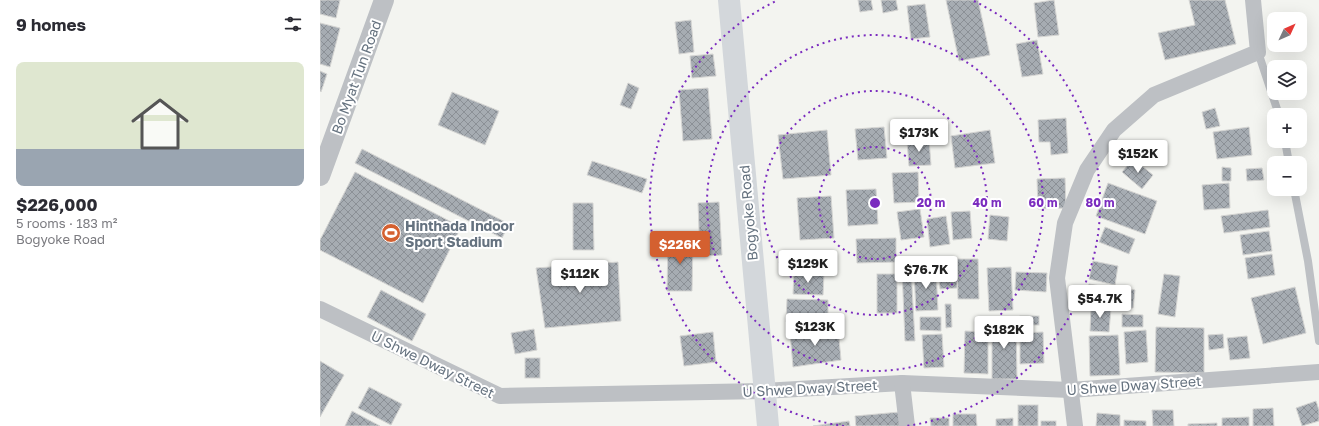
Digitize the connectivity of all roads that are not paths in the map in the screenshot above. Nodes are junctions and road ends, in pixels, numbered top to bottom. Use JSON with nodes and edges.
{"nodes":[{"id":1,"x":384,"y":0,"type":"edge"},
{"id":2,"x":729,"y":0,"type":"edge"},
{"id":3,"x":1253,"y":0,"type":"edge"},
{"id":4,"x":1258,"y":52,"type":"junction"},
{"id":5,"x":1277,"y":108,"type":"edge"},
{"id":6,"x":320,"y":176,"type":"edge"},
{"id":7,"x":1295,"y":196,"type":"edge"},
{"id":8,"x":320,"y":309,"type":"edge"},
{"id":9,"x":1319,"y":341,"type":"edge"},
{"id":10,"x":1319,"y":372,"type":"edge"},
{"id":11,"x":902,"y":383,"type":"junction"},
{"id":12,"x":1070,"y":390,"type":"junction"},
{"id":13,"x":763,"y":391,"type":"junction"},
{"id":14,"x":768,"y":426,"type":"edge"},
{"id":15,"x":907,"y":426,"type":"edge"},
{"id":16,"x":1075,"y":426,"type":"edge"}],
"edges":[{"from":1,"to":6,"type":"street","name":"Bo Myat Tun Road"},
{"from":2,"to":13,"type":"main road","name":"Bogyoke Road"},
{"from":3,"to":4,"type":"street"},
{"from":4,"to":5,"type":"lane"},
{"from":4,"to":12,"type":"street"},
{"from":7,"to":9,"type":"lane"},
{"from":8,"to":13,"type":"street","name":"U Shwe Dway Street"},
{"from":10,"to":12,"type":"street","name":"U Shwe Dway Street"},
{"from":11,"to":12,"type":"street","name":"U Shwe Dway Street"},
{"from":11,"to":13,"type":"street","name":"U Shwe Dway Street"},
{"from":11,"to":15,"type":"street"},
{"from":12,"to":16,"type":"street"},
{"from":13,"to":14,"type":"main road","name":"Bogyoke Road"}]}
